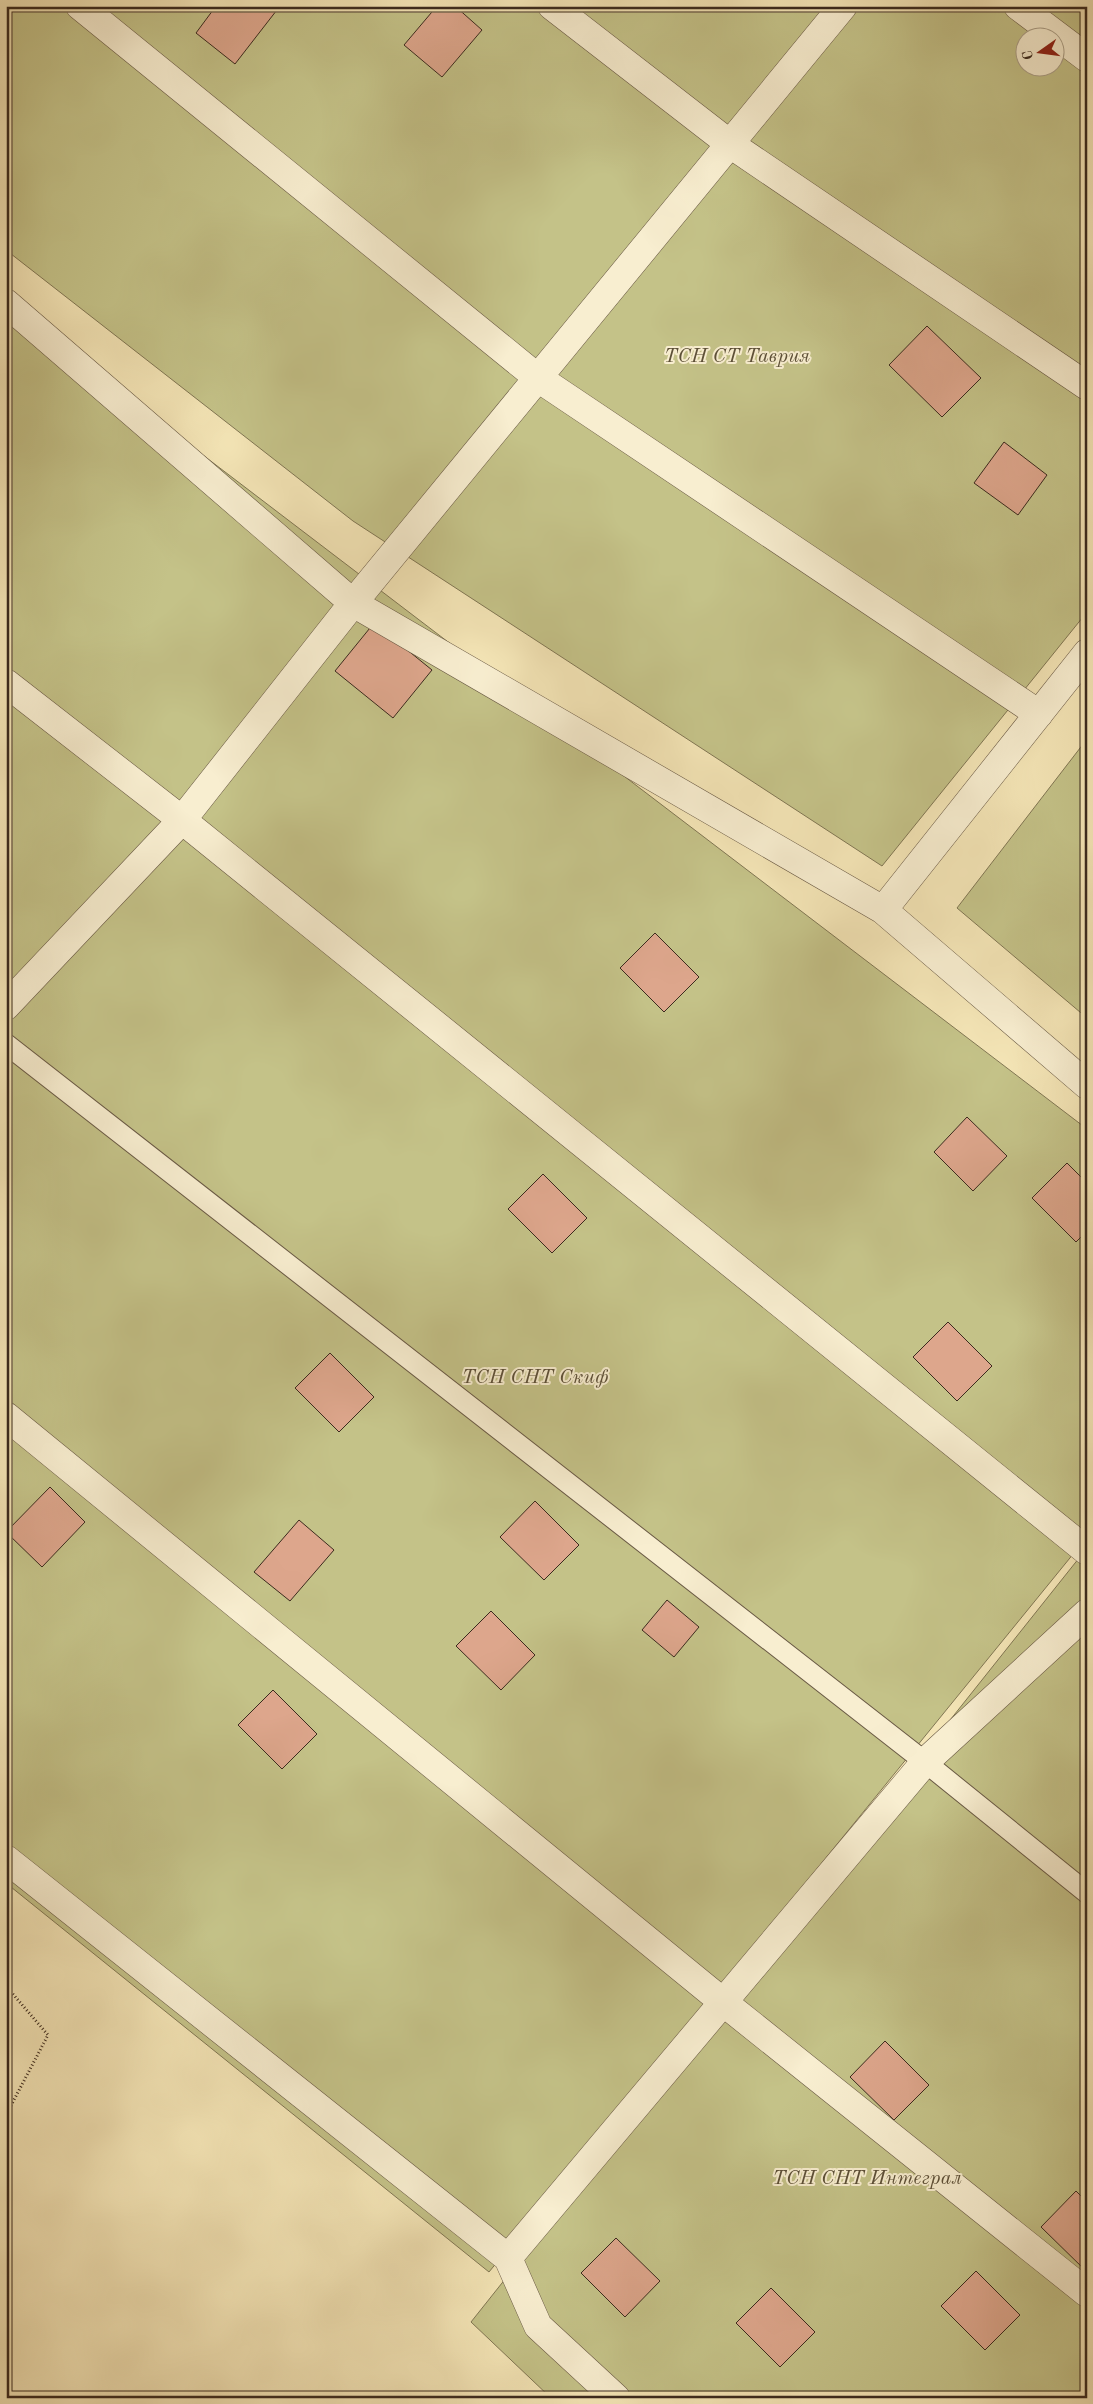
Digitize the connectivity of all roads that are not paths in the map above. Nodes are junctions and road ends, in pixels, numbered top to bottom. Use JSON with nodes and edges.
{"nodes":[{"id":1,"x":80,"y":6,"type":"edge"},
{"id":2,"x":552,"y":6,"type":"edge"},
{"id":3,"x":843,"y":6,"type":"edge"},
{"id":4,"x":1018,"y":6,"type":"edge"},
{"id":5,"x":1087,"y":58,"type":"edge"},
{"id":6,"x":730,"y":144,"type":"junction"},
{"id":7,"x":6,"y":303,"type":"edge"},
{"id":8,"x":538,"y":378,"type":"junction"},
{"id":9,"x":1087,"y":386,"type":"edge"},
{"id":10,"x":352,"y":603,"type":"junction"},
{"id":11,"x":1087,"y":653,"type":"edge"},
{"id":12,"x":6,"y":683,"type":"edge"},
{"id":13,"x":1039,"y":714,"type":"junction"},
{"id":14,"x":182,"y":820,"type":"junction"},
{"id":15,"x":883,"y":910,"type":"junction"},
{"id":16,"x":6,"y":1006,"type":"edge"},
{"id":17,"x":6,"y":1044,"type":"edge"},
{"id":18,"x":1087,"y":1084,"type":"edge"},
{"id":19,"x":6,"y":1416,"type":"edge"},
{"id":20,"x":1087,"y":1551,"type":"edge"},
{"id":21,"x":1087,"y":1613,"type":"edge"},
{"id":22,"x":926,"y":1762,"type":"junction"},
{"id":23,"x":6,"y":1859,"type":"edge"},
{"id":24,"x":1087,"y":1893,"type":"edge"},
{"id":25,"x":723,"y":2002,"type":"junction"},
{"id":26,"x":508,"y":2258,"type":"junction"},
{"id":27,"x":1087,"y":2292,"type":"edge"},
{"id":28,"x":616,"y":2398,"type":"edge"}],
"edges":[{"from":1,"to":8,"type":"street"},
{"from":2,"to":6,"type":"street"},
{"from":3,"to":6,"type":"street"},
{"from":4,"to":5,"type":"street"},
{"from":6,"to":8,"type":"street"},
{"from":6,"to":9,"type":"street"},
{"from":7,"to":10,"type":"street"},
{"from":8,"to":10,"type":"street"},
{"from":8,"to":13,"type":"street"},
{"from":10,"to":14,"type":"street"},
{"from":10,"to":15,"type":"street"},
{"from":11,"to":13,"type":"street"},
{"from":12,"to":14,"type":"street"},
{"from":13,"to":15,"type":"street"},
{"from":14,"to":16,"type":"street"},
{"from":14,"to":20,"type":"street"},
{"from":15,"to":18,"type":"street"},
{"from":17,"to":22,"type":"lane"},
{"from":19,"to":25,"type":"street"},
{"from":21,"to":22,"type":"street"},
{"from":22,"to":24,"type":"lane"},
{"from":22,"to":25,"type":"street"},
{"from":23,"to":26,"type":"street"},
{"from":25,"to":26,"type":"street"},
{"from":25,"to":27,"type":"street"},
{"from":26,"to":28,"type":"street"}]}
